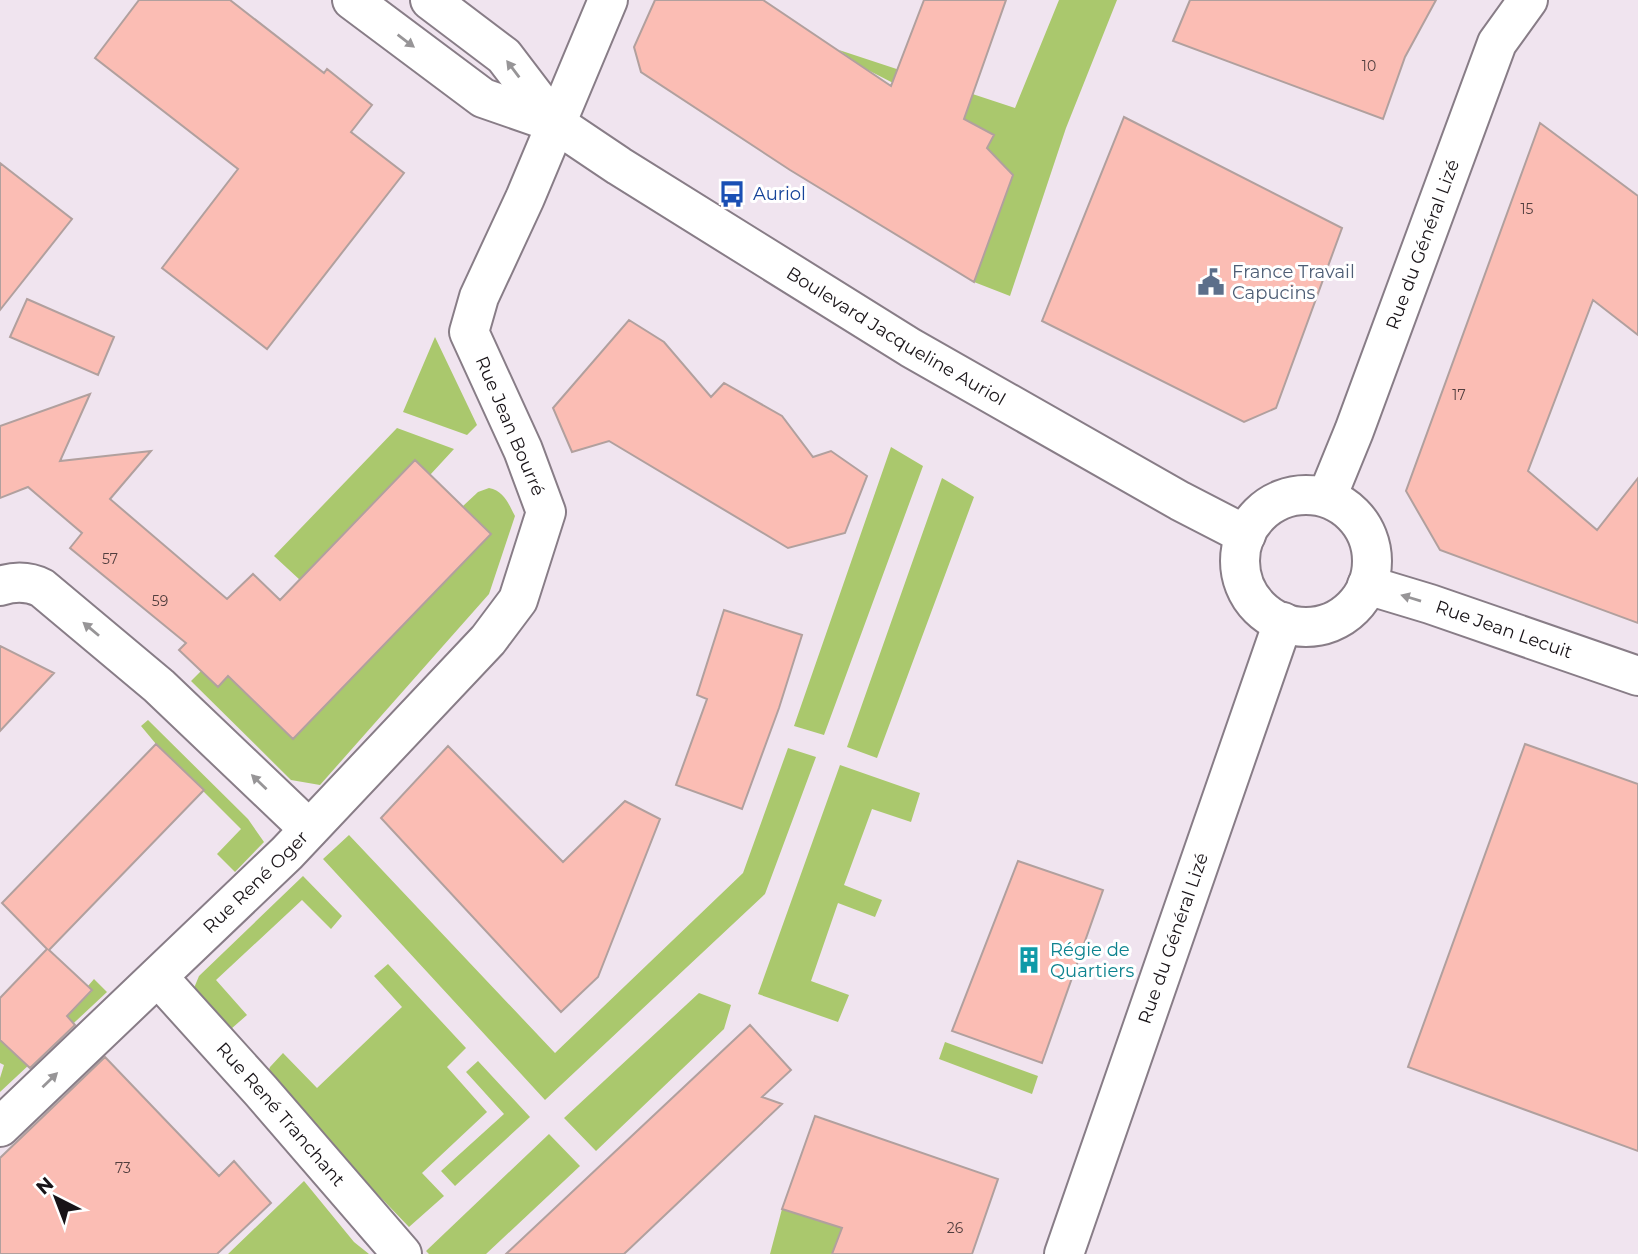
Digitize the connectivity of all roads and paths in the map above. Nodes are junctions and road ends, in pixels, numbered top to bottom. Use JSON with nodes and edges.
{"nodes":[{"id":1,"x":352,"y":0,"type":"edge"},
{"id":2,"x":430,"y":0,"type":"edge"},
{"id":3,"x":608,"y":0,"type":"edge"},
{"id":4,"x":1528,"y":0,"type":"edge"},
{"id":5,"x":555,"y":123,"type":"junction"},
{"id":6,"x":1327,"y":497,"type":"junction"},
{"id":7,"x":1245,"y":535,"type":"junction"},
{"id":8,"x":1367,"y":585,"type":"junction"},
{"id":9,"x":0,"y":586,"type":"edge"},
{"id":10,"x":1283,"y":622,"type":"junction"},
{"id":11,"x":1638,"y":676,"type":"edge"},
{"id":12,"x":309,"y":829,"type":"junction"},
{"id":13,"x":158,"y":977,"type":"junction"},
{"id":14,"x":0,"y":1127,"type":"edge"},
{"id":15,"x":402,"y":1254,"type":"edge"},
{"id":16,"x":1064,"y":1254,"type":"edge"}],
"edges":[{"from":1,"to":5,"type":"main road","name":"Boulevard Jacqueline Auriol","one_way":true},
{"from":5,"to":2,"type":"main road","name":"Boulevard Jacqueline Auriol","one_way":true},
{"from":3,"to":5,"type":"main road","name":"Rue Jean Bourré"},
{"from":4,"to":6,"type":"main road","name":"Rue du Général Lizé"},
{"from":5,"to":7,"type":"main road","name":"Boulevard Jacqueline Auriol"},
{"from":5,"to":12,"type":"main road","name":"Rue Jean Bourré"},
{"from":6,"to":7,"type":"main road"},
{"from":6,"to":8,"type":"main road"},
{"from":7,"to":10,"type":"main road"},
{"from":8,"to":10,"type":"main road"},
{"from":11,"to":8,"type":"main road","name":"Rue Jean Lecuit","one_way":true},
{"from":12,"to":9,"type":"main road","name":"Rue René Oger","one_way":true},
{"from":10,"to":16,"type":"main road","name":"Rue du Général Lizé"},
{"from":12,"to":13,"type":"main road","name":"Rue René Oger"},
{"from":14,"to":13,"type":"main road","name":"Rue René Oger","one_way":true},
{"from":13,"to":15,"type":"main road","name":"Rue René Tranchant"}]}
